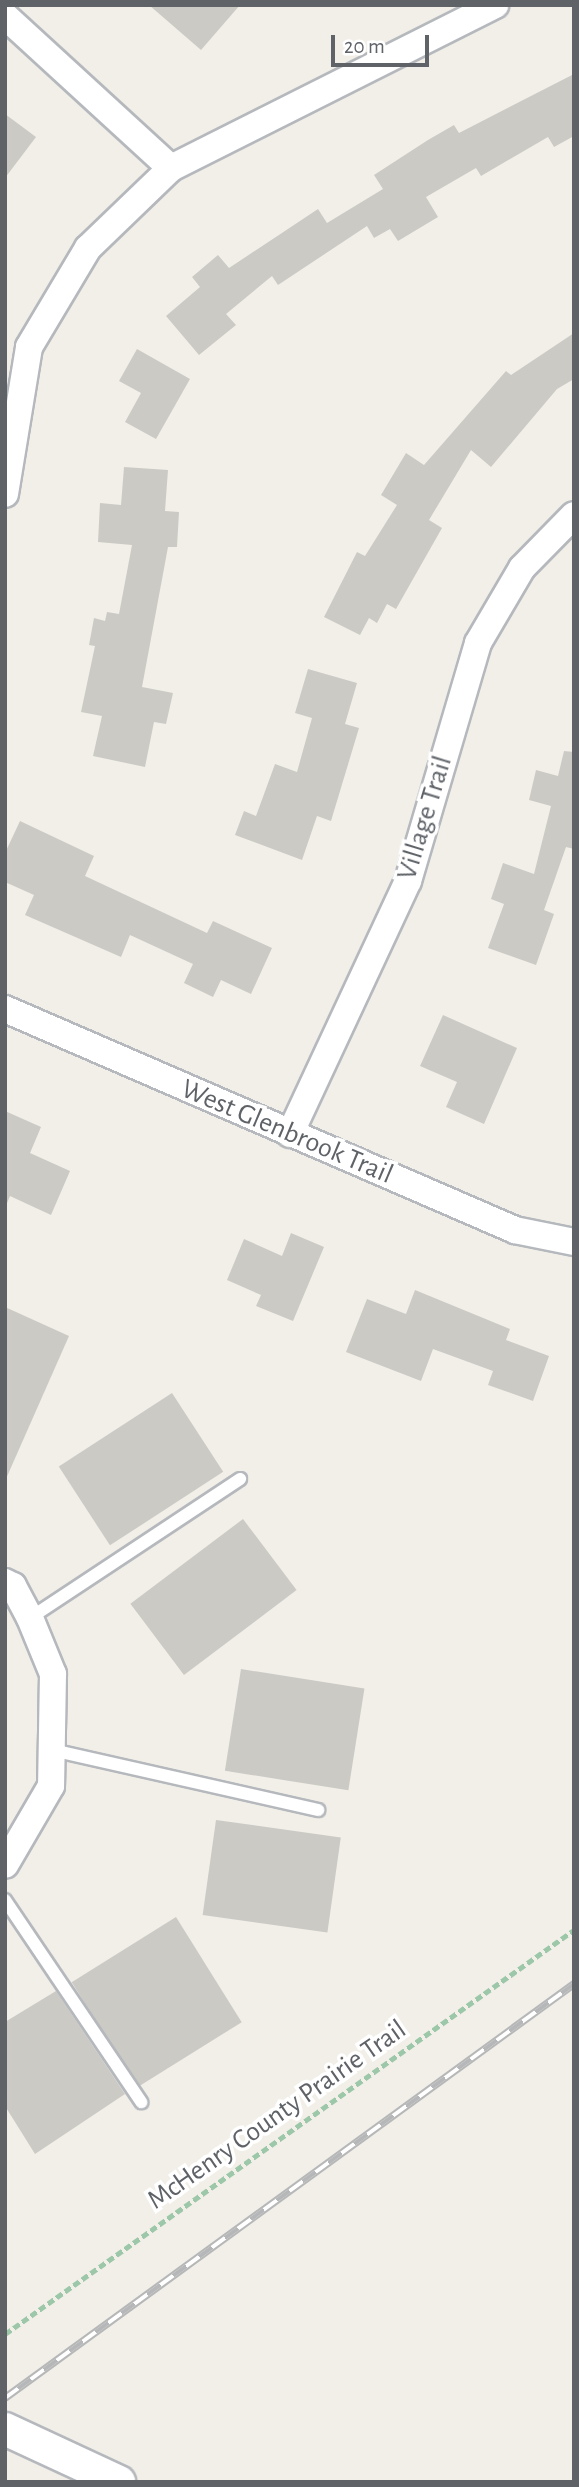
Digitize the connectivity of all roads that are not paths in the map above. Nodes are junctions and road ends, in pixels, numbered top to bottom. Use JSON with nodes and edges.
{"nodes":[{"id":1,"x":495,"y":5,"type":"edge"},
{"id":2,"x":5,"y":16,"type":"edge"},
{"id":3,"x":171,"y":168,"type":"junction"},
{"id":4,"x":5,"y":494,"type":"edge"},
{"id":5,"x":574,"y":515,"type":"edge"},
{"id":6,"x":5,"y":1009,"type":"edge"},
{"id":7,"x":290,"y":1134,"type":"junction"},
{"id":8,"x":574,"y":1242,"type":"edge"},
{"id":9,"x":240,"y":1479,"type":"dead end"},
{"id":10,"x":5,"y":1581,"type":"edge"},
{"id":11,"x":30,"y":1618,"type":"junction"},
{"id":12,"x":52,"y":1750,"type":"junction"},
{"id":13,"x":318,"y":1810,"type":"dead end"},
{"id":14,"x":5,"y":1865,"type":"edge"},
{"id":15,"x":5,"y":1900,"type":"edge"},
{"id":16,"x":141,"y":2102,"type":"dead end"},
{"id":17,"x":5,"y":2430,"type":"edge"},
{"id":18,"x":120,"y":2482,"type":"edge"}],
"edges":[{"from":1,"to":3,"type":"street"},
{"from":2,"to":3,"type":"street"},
{"from":3,"to":4,"type":"street"},
{"from":5,"to":7,"type":"street","name":"Village Trail"},
{"from":6,"to":7,"type":"street","name":"West Glenbrook Trail"},
{"from":7,"to":8,"type":"street","name":"West Glenbrook Trail"},
{"from":9,"to":11,"type":"lane"},
{"from":10,"to":11,"type":"street"},
{"from":11,"to":12,"type":"street"},
{"from":12,"to":13,"type":"lane"},
{"from":12,"to":14,"type":"street"},
{"from":15,"to":16,"type":"lane"},
{"from":17,"to":18,"type":"street"}]}
